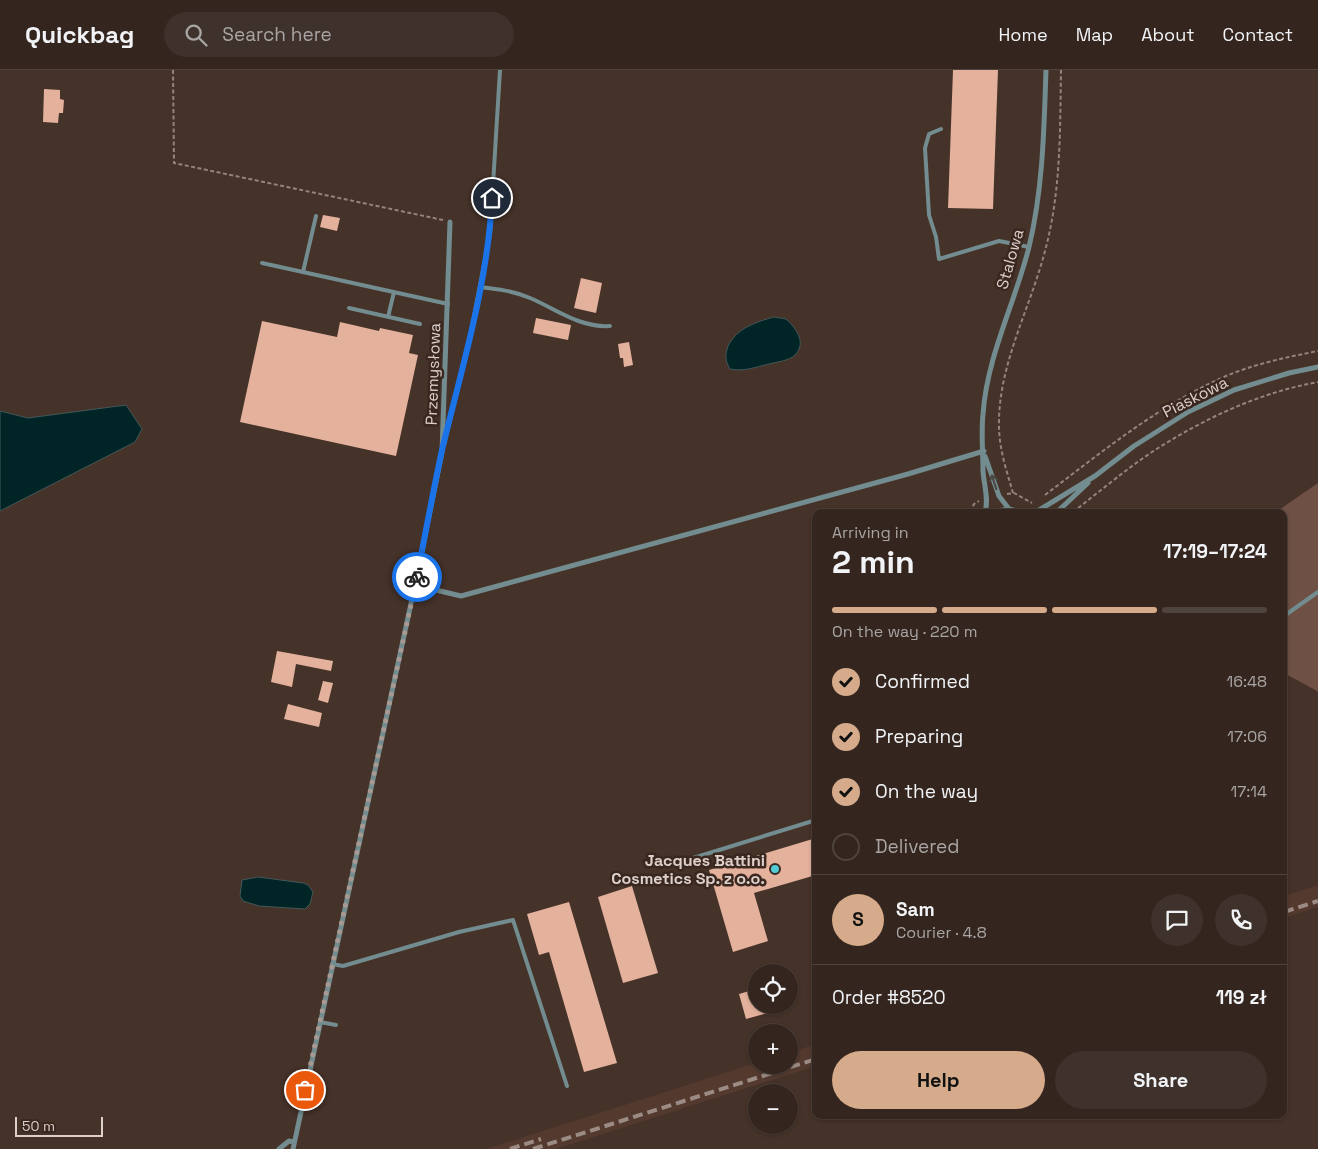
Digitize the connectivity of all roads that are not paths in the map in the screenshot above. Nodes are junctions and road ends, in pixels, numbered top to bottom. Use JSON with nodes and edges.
{"nodes":[{"id":1,"x":500,"y":70,"type":"edge"},
{"id":2,"x":1046,"y":70,"type":"edge"},
{"id":3,"x":941,"y":129,"type":"dead end"},
{"id":4,"x":316,"y":216,"type":"dead end"},
{"id":5,"x":450,"y":222,"type":"road end"},
{"id":6,"x":1029,"y":247,"type":"junction"},
{"id":7,"x":262,"y":263,"type":"dead end"},
{"id":8,"x":303,"y":272,"type":"junction"},
{"id":9,"x":480,"y":287,"type":"junction"},
{"id":10,"x":394,"y":292,"type":"junction"},
{"id":11,"x":448,"y":304,"type":"junction"},
{"id":12,"x":349,"y":308,"type":"dead end"},
{"id":13,"x":388,"y":317,"type":"junction"},
{"id":14,"x":420,"y":324,"type":"dead end"},
{"id":15,"x":610,"y":326,"type":"dead end"},
{"id":16,"x":1318,"y":367,"type":"edge"},
{"id":17,"x":984,"y":451,"type":"junction"},
{"id":18,"x":442,"y":452,"type":"junction"},
{"id":19,"x":1095,"y":476,"type":"junction"},
{"id":20,"x":985,"y":509,"type":"edge"},
{"id":21,"x":1009,"y":509,"type":"edge"},
{"id":22,"x":1041,"y":509,"type":"edge"},
{"id":23,"x":1060,"y":509,"type":"edge"},
{"id":24,"x":415,"y":585,"type":"junction"},
{"id":25,"x":1318,"y":592,"type":"edge"},
{"id":26,"x":1287,"y":614,"type":"edge"},
{"id":27,"x":812,"y":821,"type":"edge"},
{"id":28,"x":690,"y":859,"type":"dead end"},
{"id":29,"x":332,"y":964,"type":"junction"},
{"id":30,"x":320,"y":1022,"type":"junction"},
{"id":31,"x":336,"y":1025,"type":"dead end"},
{"id":32,"x":567,"y":1086,"type":"dead end"},
{"id":33,"x":294,"y":1142,"type":"junction"},
{"id":34,"x":279,"y":1149,"type":"edge"},
{"id":35,"x":293,"y":1149,"type":"edge"}],
"edges":[{"from":1,"to":9,"type":"lane"},
{"from":2,"to":6,"type":"street","name":"Stalowa"},
{"from":3,"to":6,"type":"lane"},
{"from":4,"to":8,"type":"lane"},
{"from":5,"to":11,"type":"street","name":"Przemysłowa"},
{"from":6,"to":17,"type":"street","name":"Stalowa"},
{"from":7,"to":8,"type":"lane"},
{"from":8,"to":10,"type":"lane"},
{"from":9,"to":15,"type":"lane"},
{"from":9,"to":18,"type":"lane"},
{"from":10,"to":11,"type":"lane"},
{"from":10,"to":13,"type":"lane"},
{"from":11,"to":18,"type":"street","name":"Przemysłowa"},
{"from":12,"to":13,"type":"lane"},
{"from":13,"to":14,"type":"lane"},
{"from":16,"to":19,"type":"street","name":"Piaskowa"},
{"from":17,"to":20,"type":"street","name":"Stalowa"},
{"from":21,"to":17,"type":"street","name":"Stalowa","one_way":true},
{"from":17,"to":24,"type":"street"},
{"from":18,"to":24,"type":"street","name":"Przemysłowa"},
{"from":19,"to":22,"type":"street","name":"Piaskowa"},
{"from":19,"to":23,"type":"street","name":"Piaskowa"},
{"from":24,"to":29,"type":"street","name":"Przemysłowa"},
{"from":25,"to":26,"type":"lane"},
{"from":27,"to":28,"type":"lane"},
{"from":29,"to":30,"type":"street","name":"Przemysłowa"},
{"from":29,"to":32,"type":"lane"},
{"from":30,"to":31,"type":"lane"},
{"from":30,"to":33,"type":"street","name":"Przemysłowa"},
{"from":33,"to":34,"type":"street"},
{"from":33,"to":35,"type":"street","name":"Przemysłowa"}]}
